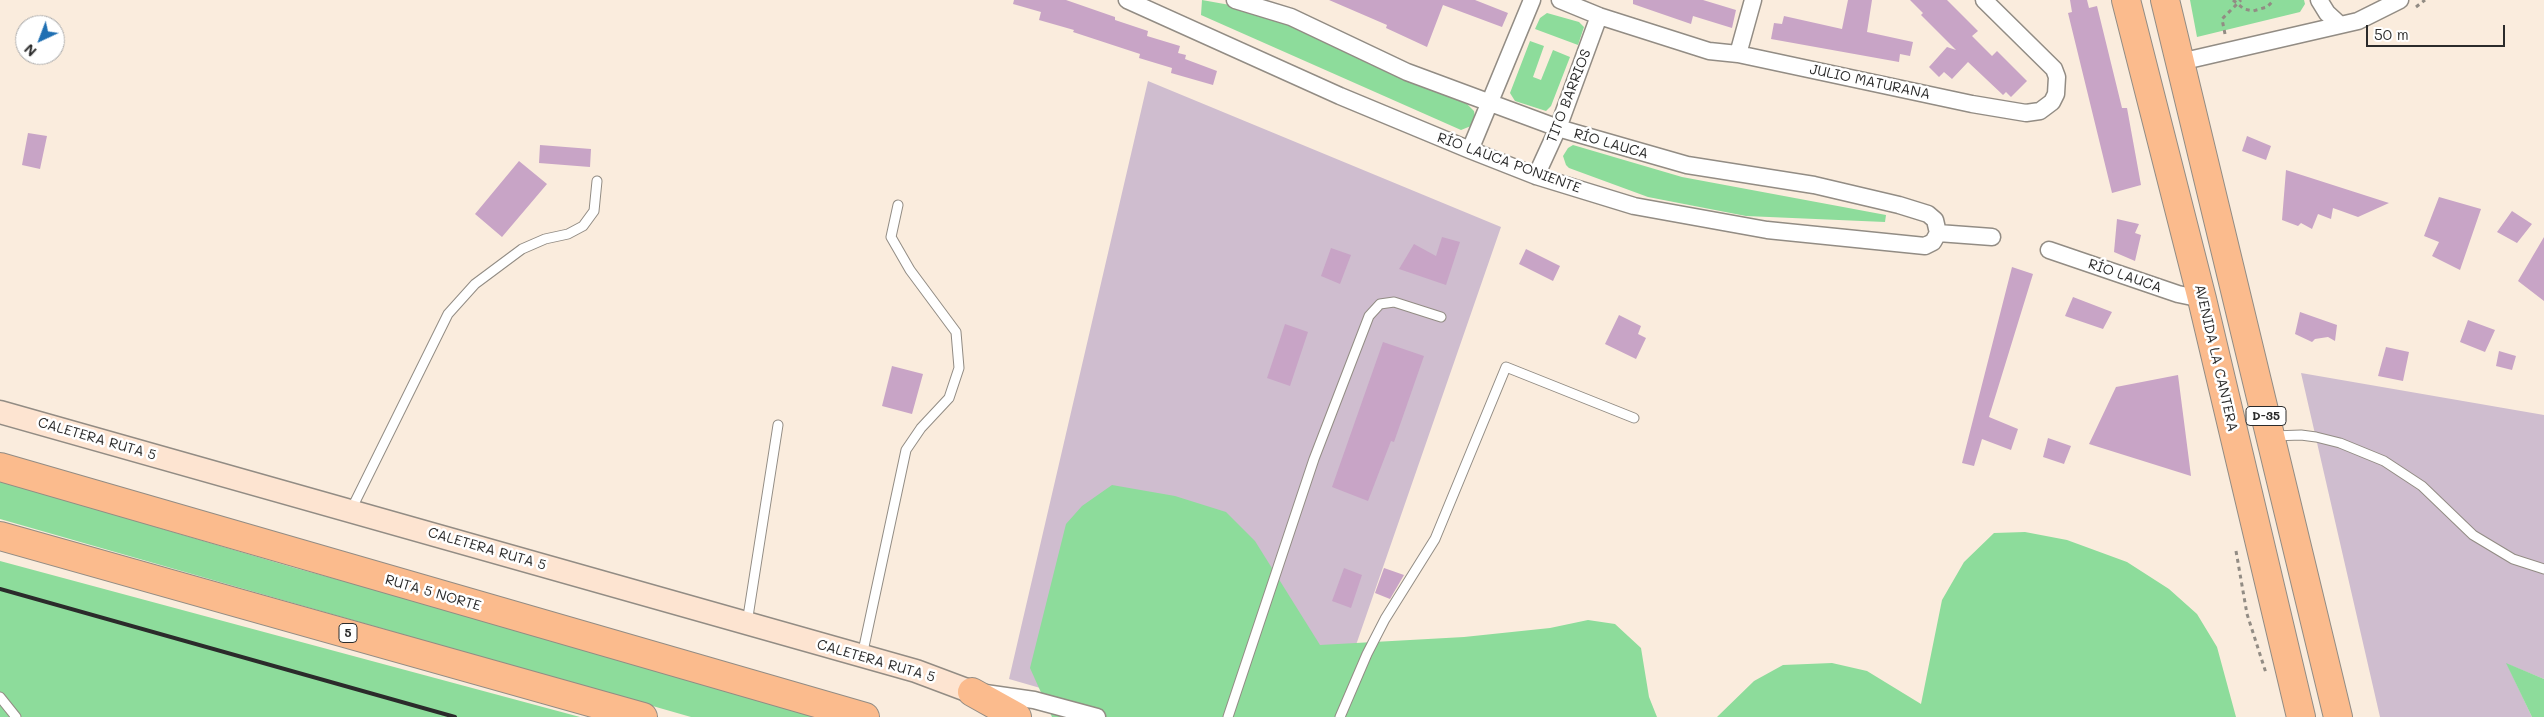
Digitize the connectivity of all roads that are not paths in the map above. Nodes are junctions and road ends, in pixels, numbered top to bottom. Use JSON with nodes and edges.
{"nodes":[{"id":1,"x":1127,"y":0,"type":"edge"},
{"id":2,"x":1235,"y":0,"type":"edge"},
{"id":3,"x":1532,"y":0,"type":"edge"},
{"id":4,"x":1753,"y":0,"type":"edge"},
{"id":5,"x":1984,"y":0,"type":"edge"},
{"id":6,"x":2126,"y":0,"type":"edge"},
{"id":7,"x":2165,"y":0,"type":"edge"},
{"id":8,"x":2319,"y":0,"type":"edge"},
{"id":9,"x":2400,"y":0,"type":"edge"},
{"id":10,"x":1564,"y":1,"type":"edge"},
{"id":11,"x":1599,"y":16,"type":"junction"},
{"id":12,"x":2339,"y":24,"type":"junction"},
{"id":13,"x":1738,"y":54,"type":"junction"},
{"id":14,"x":2180,"y":62,"type":"junction"},
{"id":15,"x":1488,"y":104,"type":"junction"},
{"id":16,"x":1558,"y":128,"type":"junction"},
{"id":17,"x":1470,"y":150,"type":"junction"},
{"id":18,"x":1536,"y":176,"type":"junction"},
{"id":19,"x":596,"y":181,"type":"dead end"},
{"id":20,"x":898,"y":205,"type":"dead end"},
{"id":21,"x":1938,"y":233,"type":"junction"},
{"id":22,"x":1992,"y":237,"type":"dead end"},
{"id":23,"x":2049,"y":250,"type":"dead end"},
{"id":24,"x":2202,"y":299,"type":"junction"},
{"id":25,"x":1441,"y":317,"type":"dead end"},
{"id":26,"x":0,"y":412,"type":"edge"},
{"id":27,"x":1634,"y":418,"type":"dead end"},
{"id":28,"x":778,"y":426,"type":"dead end"},
{"id":29,"x":2270,"y":436,"type":"junction"},
{"id":30,"x":0,"y":467,"type":"edge"},
{"id":31,"x":351,"y":511,"type":"junction"},
{"id":32,"x":0,"y":536,"type":"edge"},
{"id":33,"x":2544,"y":570,"type":"edge"},
{"id":34,"x":747,"y":623,"type":"junction"},
{"id":35,"x":862,"y":656,"type":"junction"},
{"id":36,"x":972,"y":692,"type":"junction"},
{"id":37,"x":0,"y":697,"type":"edge"},
{"id":38,"x":16,"y":717,"type":"edge"},
{"id":39,"x":643,"y":717,"type":"edge"},
{"id":40,"x":866,"y":717,"type":"edge"},
{"id":41,"x":1017,"y":717,"type":"edge"},
{"id":42,"x":1097,"y":717,"type":"edge"},
{"id":43,"x":1228,"y":717,"type":"edge"},
{"id":44,"x":1340,"y":717,"type":"edge"},
{"id":45,"x":2301,"y":717,"type":"edge"},
{"id":46,"x":2338,"y":717,"type":"edge"}],
"edges":[{"from":1,"to":17,"type":"street","name":"RÍO LAUCA PONIENTE"},
{"from":2,"to":15,"type":"street","name":"RÍO LAUCA"},
{"from":3,"to":15,"type":"street"},
{"from":4,"to":13,"type":"street"},
{"from":5,"to":13,"type":"street","name":"JULIO MATURANA"},
{"from":6,"to":24,"type":"highway","name":"AVENIDA LA CANTERA","number":"D-35"},
{"from":7,"to":14,"type":"highway","number":"D-35"},
{"from":8,"to":12,"type":"street"},
{"from":9,"to":12,"type":"street"},
{"from":10,"to":11,"type":"street","name":"JULIO MATURANA"},
{"from":11,"to":13,"type":"street","name":"JULIO MATURANA"},
{"from":11,"to":16,"type":"street","name":"TITO BARRIOS"},
{"from":12,"to":14,"type":"street"},
{"from":14,"to":29,"type":"highway","number":"D-35"},
{"from":15,"to":16,"type":"street","name":"RÍO LAUCA"},
{"from":15,"to":17,"type":"street"},
{"from":16,"to":18,"type":"street","name":"TITO BARRIOS"},
{"from":16,"to":21,"type":"street","name":"RÍO LAUCA"},
{"from":17,"to":18,"type":"street","name":"RÍO LAUCA PONIENTE"},
{"from":18,"to":21,"type":"street","name":"RÍO LAUCA PONIENTE"},
{"from":19,"to":31,"type":"lane"},
{"from":20,"to":35,"type":"lane"},
{"from":21,"to":22,"type":"street"},
{"from":23,"to":24,"type":"street","name":"RÍO LAUCA"},
{"from":24,"to":45,"type":"highway","name":"AVENIDA LA CANTERA","number":"D-35"},
{"from":25,"to":43,"type":"lane"},
{"from":26,"to":31,"type":"street","name":"CALETERA RUTA 5"},
{"from":27,"to":44,"type":"lane"},
{"from":28,"to":34,"type":"lane"},
{"from":29,"to":33,"type":"lane"},
{"from":29,"to":46,"type":"highway","number":"D-35"},
{"from":30,"to":40,"type":"highway","name":"RUTA 5 NORTE"},
{"from":31,"to":34,"type":"street","name":"CALETERA RUTA 5"},
{"from":32,"to":39,"type":"highway","number":"5"},
{"from":34,"to":35,"type":"street","name":"CALETERA RUTA 5"},
{"from":35,"to":36,"type":"street","name":"CALETERA RUTA 5"},
{"from":36,"to":41,"type":"highway"},
{"from":36,"to":42,"type":"street"},
{"from":37,"to":38,"type":"lane"}]}
